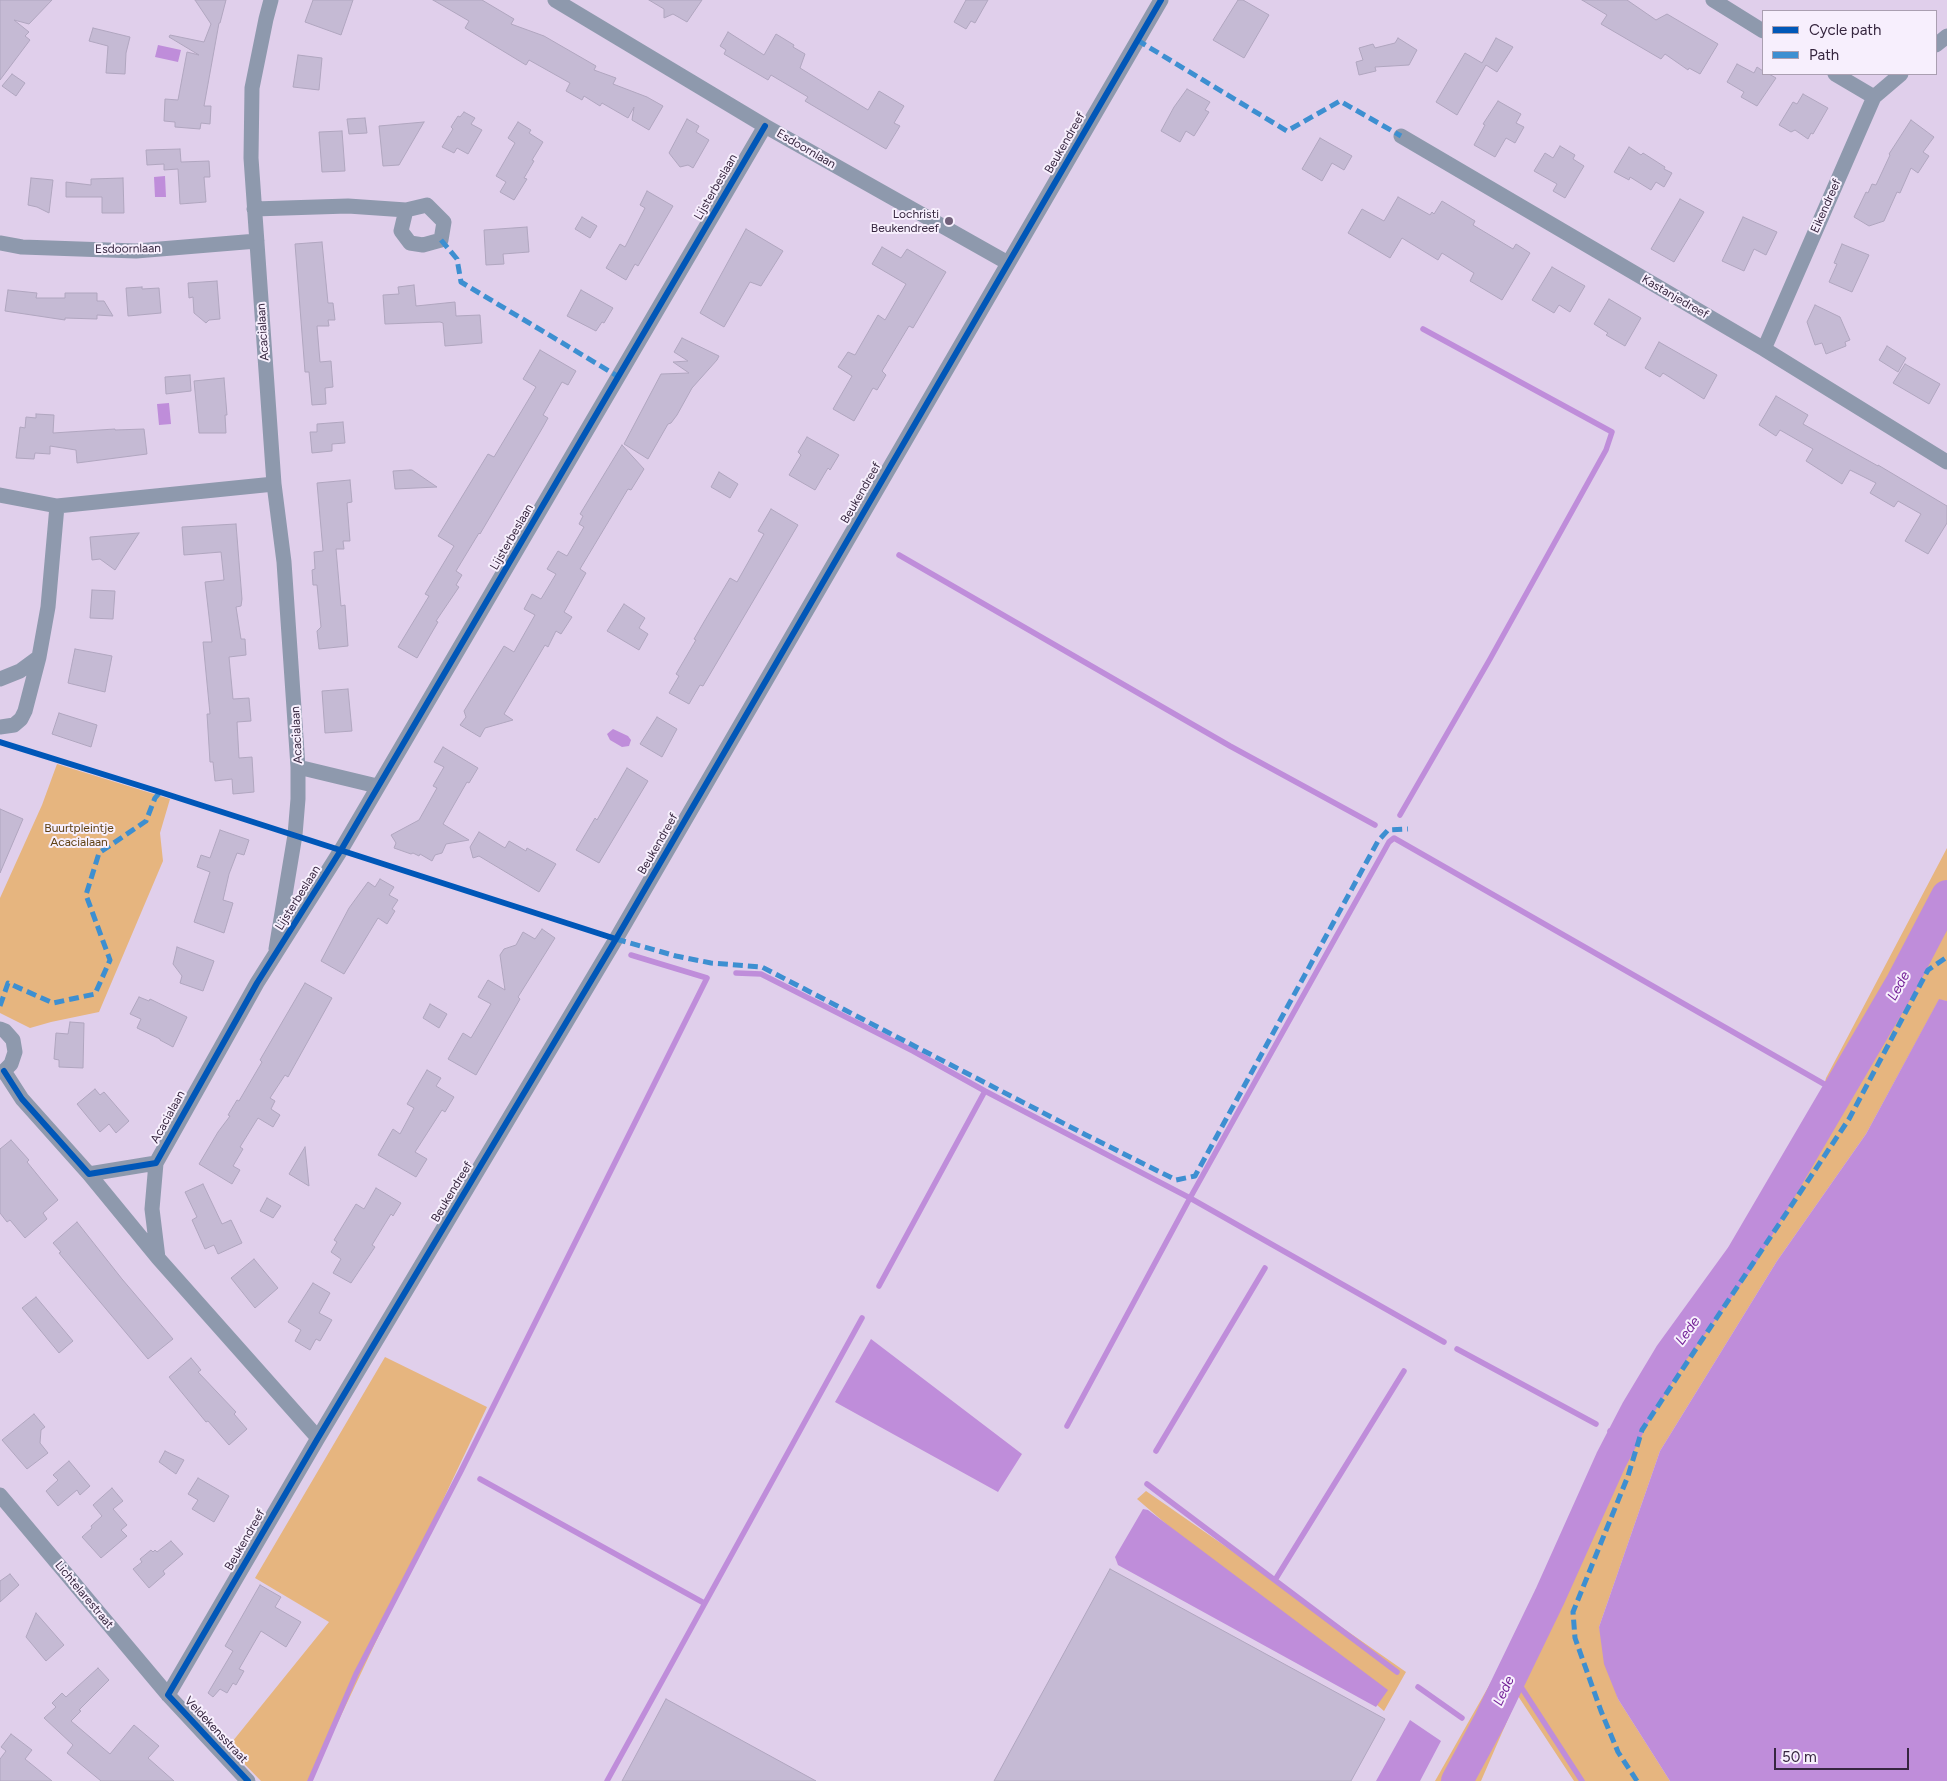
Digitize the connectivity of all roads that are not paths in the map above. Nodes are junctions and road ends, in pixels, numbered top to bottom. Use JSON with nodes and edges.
{"nodes":[{"id":1,"x":271,"y":0,"type":"edge"},
{"id":2,"x":555,"y":0,"type":"edge"},
{"id":3,"x":1161,"y":0,"type":"edge"},
{"id":4,"x":1713,"y":0,"type":"edge"},
{"id":5,"x":1762,"y":30,"type":"edge"},
{"id":6,"x":1947,"y":36,"type":"edge"},
{"id":7,"x":1937,"y":44,"type":"edge"},
{"id":8,"x":1837,"y":75,"type":"edge"},
{"id":9,"x":1901,"y":75,"type":"edge"},
{"id":10,"x":1874,"y":97,"type":"junction"},
{"id":11,"x":765,"y":126,"type":"junction"},
{"id":12,"x":1401,"y":136,"type":"dead end"},
{"id":13,"x":254,"y":209,"type":"junction"},
{"id":14,"x":406,"y":210,"type":"dead end"},
{"id":15,"x":257,"y":241,"type":"junction"},
{"id":16,"x":0,"y":243,"type":"edge"},
{"id":17,"x":1008,"y":263,"type":"junction"},
{"id":18,"x":1764,"y":349,"type":"junction"},
{"id":19,"x":1947,"y":462,"type":"edge"},
{"id":20,"x":274,"y":484,"type":"junction"},
{"id":21,"x":0,"y":495,"type":"edge"},
{"id":22,"x":57,"y":506,"type":"junction"},
{"id":23,"x":39,"y":657,"type":"junction"},
{"id":24,"x":0,"y":679,"type":"edge"},
{"id":25,"x":0,"y":727,"type":"edge"},
{"id":26,"x":298,"y":767,"type":"junction"},
{"id":27,"x":377,"y":786,"type":"junction"},
{"id":28,"x":275,"y":958,"type":"junction"},
{"id":29,"x":0,"y":1029,"type":"edge"},
{"id":30,"x":2,"y":1071,"type":"edge"},
{"id":31,"x":156,"y":1163,"type":"junction"},
{"id":32,"x":89,"y":1174,"type":"junction"},
{"id":33,"x":158,"y":1258,"type":"junction"},
{"id":34,"x":318,"y":1438,"type":"junction"},
{"id":35,"x":0,"y":1495,"type":"edge"},
{"id":36,"x":168,"y":1695,"type":"junction"},
{"id":37,"x":248,"y":1781,"type":"edge"}],
"edges":[{"from":1,"to":13,"type":"street","name":"Acacialaan"},
{"from":2,"to":11,"type":"street","name":"Esdoornlaan"},
{"from":3,"to":17,"type":"street","name":"Beukendreef"},
{"from":4,"to":5,"type":"street"},
{"from":6,"to":7,"type":"street"},
{"from":8,"to":10,"type":"street"},
{"from":9,"to":10,"type":"street","name":"Eikendreef"},
{"from":10,"to":18,"type":"street","name":"Eikendreef"},
{"from":11,"to":17,"type":"street","name":"Esdoornlaan"},
{"from":11,"to":27,"type":"street","name":"Lijsterbeslaan"},
{"from":12,"to":18,"type":"street","name":"Kastanjedreef"},
{"from":13,"to":14,"type":"street"},
{"from":13,"to":15,"type":"street","name":"Acacialaan"},
{"from":15,"to":16,"type":"street","name":"Esdoornlaan"},
{"from":15,"to":20,"type":"street","name":"Acacialaan"},
{"from":17,"to":34,"type":"street","name":"Beukendreef"},
{"from":18,"to":19,"type":"street","name":"Kastanjedreef"},
{"from":20,"to":22,"type":"street"},
{"from":20,"to":26,"type":"street","name":"Acacialaan"},
{"from":21,"to":22,"type":"street"},
{"from":22,"to":23,"type":"street"},
{"from":23,"to":24,"type":"street"},
{"from":23,"to":25,"type":"street"},
{"from":26,"to":27,"type":"street"},
{"from":26,"to":28,"type":"street","name":"Acacialaan"},
{"from":27,"to":28,"type":"street","name":"Lijsterbeslaan"},
{"from":28,"to":31,"type":"street","name":"Acacialaan"},
{"from":29,"to":30,"type":"street"},
{"from":30,"to":32,"type":"street"},
{"from":31,"to":32,"type":"street","name":"Acacialaan"},
{"from":31,"to":33,"type":"street","name":"Acacialaan"},
{"from":32,"to":33,"type":"street"},
{"from":33,"to":34,"type":"street"},
{"from":34,"to":36,"type":"street","name":"Beukendreef"},
{"from":35,"to":36,"type":"street","name":"Lichtelarestraat"},
{"from":36,"to":37,"type":"street","name":"Veldekensstraat"}]}
